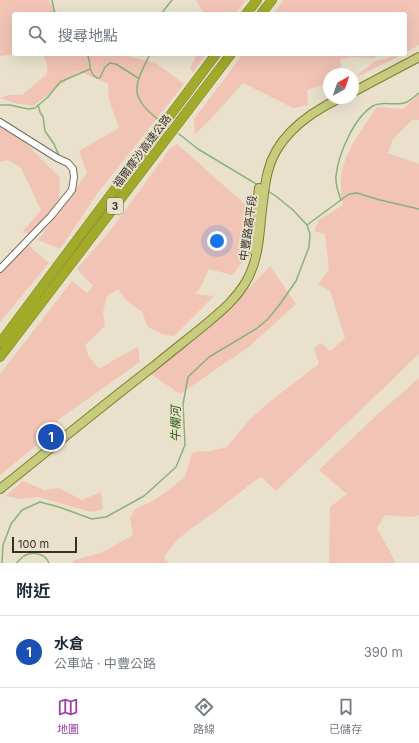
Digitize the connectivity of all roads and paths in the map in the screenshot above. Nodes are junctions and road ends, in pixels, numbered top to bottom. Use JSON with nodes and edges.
{"nodes":[{"id":1,"x":257,"y":0,"type":"edge"},
{"id":2,"x":272,"y":0,"type":"edge"},
{"id":3,"x":248,"y":12,"type":"edge"},
{"id":4,"x":263,"y":12,"type":"edge"},
{"id":5,"x":419,"y":52,"type":"edge"},
{"id":6,"x":215,"y":56,"type":"edge"},
{"id":7,"x":229,"y":56,"type":"edge"},
{"id":8,"x":419,"y":57,"type":"edge"},
{"id":9,"x":359,"y":83,"type":"edge"},
{"id":10,"x":359,"y":89,"type":"edge"},
{"id":11,"x":323,"y":102,"type":"edge"},
{"id":12,"x":329,"y":104,"type":"edge"},
{"id":13,"x":0,"y":122,"type":"edge"},
{"id":14,"x":266,"y":169,"type":"junction"},
{"id":15,"x":0,"y":269,"type":"edge"},
{"id":16,"x":0,"y":343,"type":"edge"},
{"id":17,"x":0,"y":357,"type":"edge"},
{"id":18,"x":88,"y":415,"type":"junction"},
{"id":19,"x":0,"y":483,"type":"edge"},
{"id":20,"x":0,"y":489,"type":"edge"}],
"edges":[{"from":1,"to":3,"type":"highway"},
{"from":2,"to":4,"type":"highway"},
{"from":5,"to":9,"type":"main road"},
{"from":6,"to":16,"type":"highway","name":"福爾摩沙高速公路","number":"3"},
{"from":7,"to":17,"type":"highway","name":"福爾摩沙高速公路","number":"3"},
{"from":8,"to":10,"type":"main road"},
{"from":11,"to":14,"type":"main road","name":"中豐路高平段"},
{"from":12,"to":14,"type":"main road","name":"中豐路高平段"},
{"from":13,"to":15,"type":"street"},
{"from":14,"to":18,"type":"main road","name":"中豐路高平段"},
{"from":18,"to":19,"type":"main road"},
{"from":18,"to":20,"type":"main road"}]}
